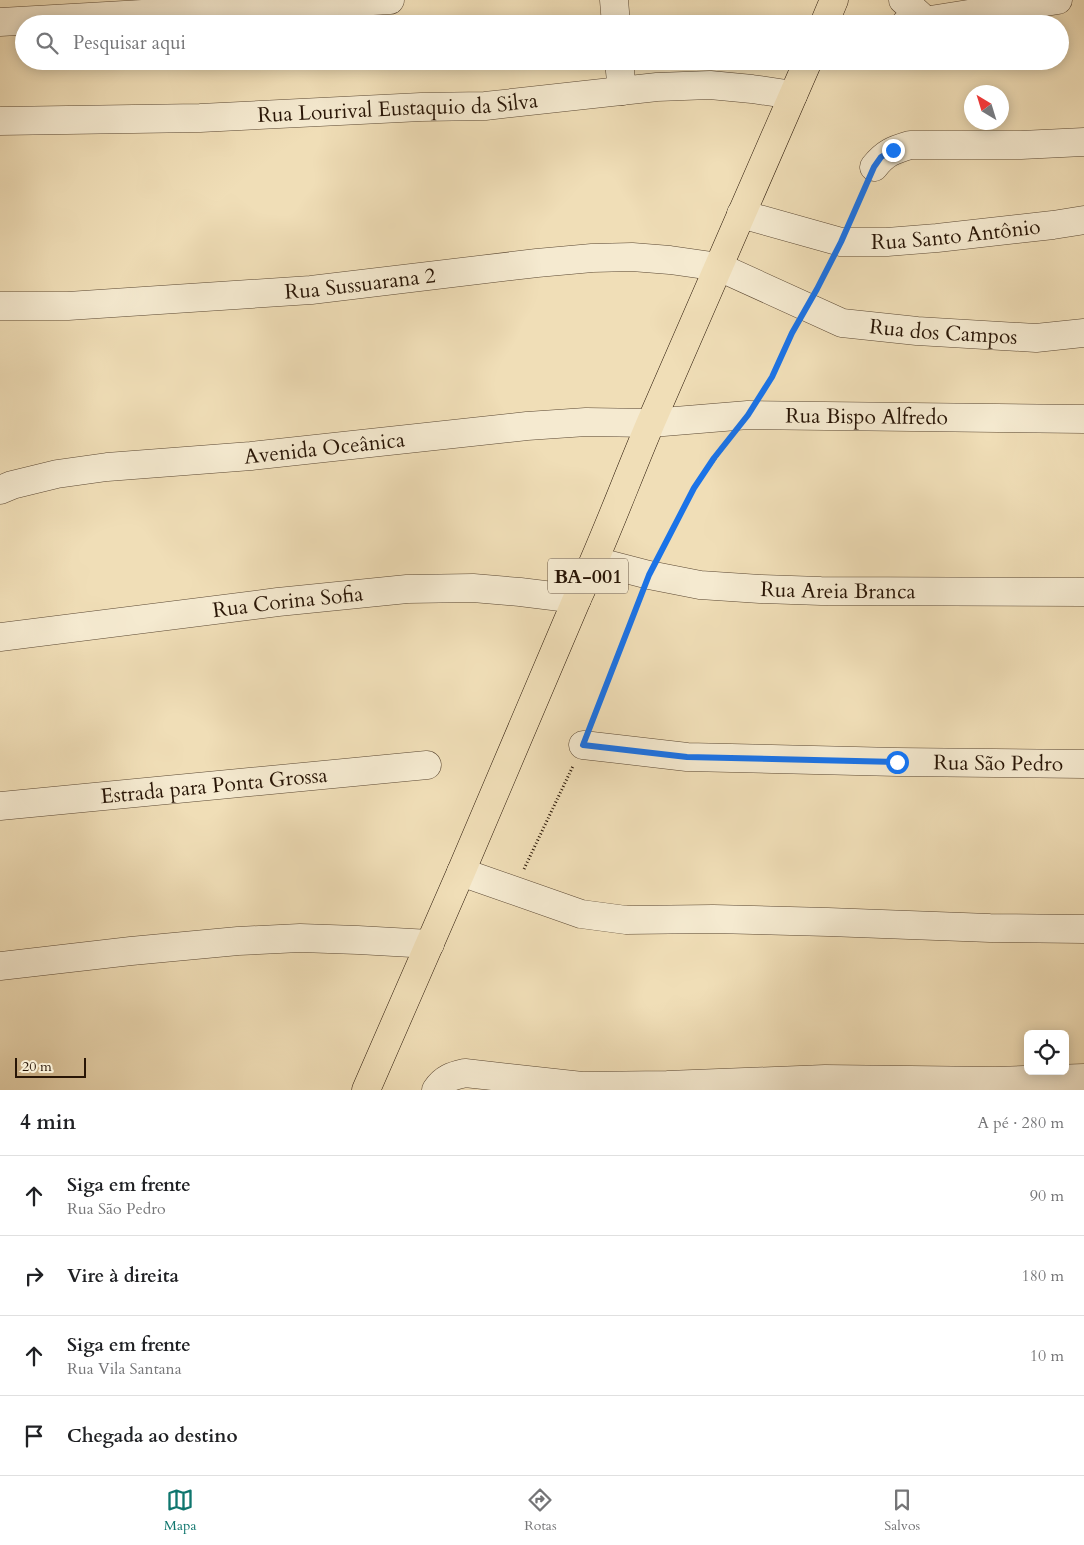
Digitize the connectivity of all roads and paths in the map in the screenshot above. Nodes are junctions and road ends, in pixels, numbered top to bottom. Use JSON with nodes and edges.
{"nodes":[{"id":1,"x":390,"y":0,"type":"edge"},
{"id":2,"x":614,"y":0,"type":"edge"},
{"id":3,"x":834,"y":0,"type":"edge"},
{"id":4,"x":903,"y":0,"type":"edge"},
{"id":5,"x":1058,"y":0,"type":"edge"},
{"id":6,"x":124,"y":15,"type":"edge"},
{"id":7,"x":615,"y":15,"type":"edge"},
{"id":8,"x":828,"y":15,"type":"edge"},
{"id":9,"x":911,"y":15,"type":"edge"},
{"id":10,"x":960,"y":15,"type":"edge"},
{"id":11,"x":15,"y":21,"type":"edge"},
{"id":12,"x":0,"y":22,"type":"edge"},
{"id":13,"x":620,"y":70,"type":"edge"},
{"id":14,"x":804,"y":70,"type":"edge"},
{"id":15,"x":622,"y":91,"type":"junction"},
{"id":16,"x":793,"y":95,"type":"junction"},
{"id":17,"x":0,"y":121,"type":"edge"},
{"id":18,"x":1084,"y":142,"type":"edge"},
{"id":19,"x":874,"y":167,"type":"joint"},
{"id":20,"x":741,"y":214,"type":"junction"},
{"id":21,"x":1084,"y":220,"type":"edge"},
{"id":22,"x":841,"y":242,"type":"junction"},
{"id":23,"x":719,"y":268,"type":"junction"},
{"id":24,"x":0,"y":306,"type":"edge"},
{"id":25,"x":807,"y":306,"type":"junction"},
{"id":26,"x":1084,"y":333,"type":"edge"},
{"id":27,"x":748,"y":415,"type":"junction"},
{"id":28,"x":1084,"y":419,"type":"edge"},
{"id":29,"x":650,"y":423,"type":"junction"},
{"id":30,"x":0,"y":490,"type":"edge"},
{"id":31,"x":595,"y":561,"type":"junction"},
{"id":32,"x":649,"y":575,"type":"junction"},
{"id":33,"x":1084,"y":592,"type":"edge"},
{"id":34,"x":577,"y":599,"type":"junction"},
{"id":35,"x":0,"y":637,"type":"edge"},
{"id":36,"x":583,"y":745,"type":"junction"},
{"id":37,"x":1084,"y":764,"type":"edge"},
{"id":38,"x":427,"y":765,"type":"dead end"},
{"id":39,"x":0,"y":806,"type":"edge"},
{"id":40,"x":461,"y":872,"type":"junction"},
{"id":41,"x":514,"y":890,"type":"junction"},
{"id":42,"x":1084,"y":929,"type":"edge"},
{"id":43,"x":430,"y":944,"type":"junction"},
{"id":44,"x":0,"y":966,"type":"edge"},
{"id":45,"x":1084,"y":1078,"type":"edge"},
{"id":46,"x":438,"y":1086,"type":"edge"},
{"id":47,"x":366,"y":1090,"type":"edge"}],
"edges":[{"from":1,"to":6,"type":"street"},
{"from":2,"to":7,"type":"street"},
{"from":3,"to":8,"type":"main road"},
{"from":4,"to":9,"type":"street"},
{"from":5,"to":10,"type":"street"},
{"from":11,"to":12,"type":"street"},
{"from":13,"to":15,"type":"street"},
{"from":14,"to":16,"type":"main road","number":"BA-001"},
{"from":15,"to":16,"type":"street","name":"Rua Lourival Eustaquio da Silva"},
{"from":15,"to":17,"type":"street","name":"Rua Lourival Eustaquio da Silva"},
{"from":16,"to":20,"type":"main road","number":"BA-001"},
{"from":18,"to":19,"type":"street"},
{"from":19,"to":22,"type":"path"},
{"from":20,"to":22,"type":"street","name":"Rua Santo Antônio"},
{"from":20,"to":23,"type":"main road","number":"BA-001"},
{"from":21,"to":22,"type":"street","name":"Rua Santo Antônio"},
{"from":22,"to":25,"type":"path"},
{"from":23,"to":24,"type":"street","name":"Rua Sussuarana 2"},
{"from":23,"to":25,"type":"street","name":"Rua Sussuarana 2"},
{"from":23,"to":29,"type":"main road","number":"BA-001"},
{"from":25,"to":26,"type":"street","name":"Rua dos Campos"},
{"from":25,"to":27,"type":"path"},
{"from":27,"to":28,"type":"street","name":"Rua Bispo Alfredo"},
{"from":27,"to":29,"type":"street","name":"Rua Bispo Alfredo"},
{"from":27,"to":32,"type":"path"},
{"from":29,"to":30,"type":"street","name":"Avenida Oceânica"},
{"from":29,"to":31,"type":"main road","number":"BA-001"},
{"from":31,"to":32,"type":"street","name":"Rua Areia Branca"},
{"from":31,"to":34,"type":"main road","number":"BA-001"},
{"from":32,"to":33,"type":"street","name":"Rua Areia Branca"},
{"from":32,"to":36,"type":"path"},
{"from":34,"to":35,"type":"street","name":"Rua Corina Sofia"},
{"from":34,"to":40,"type":"main road","number":"BA-001"},
{"from":36,"to":37,"type":"street","name":"Rua São Pedro"},
{"from":36,"to":41,"type":"path"},
{"from":38,"to":39,"type":"street","name":"Estrada para Ponta Grossa"},
{"from":40,"to":41,"type":"street"},
{"from":40,"to":43,"type":"main road","number":"BA-001"},
{"from":41,"to":42,"type":"street"},
{"from":43,"to":44,"type":"street"},
{"from":43,"to":47,"type":"main road","number":"BA-001"},
{"from":45,"to":46,"type":"street"}]}
